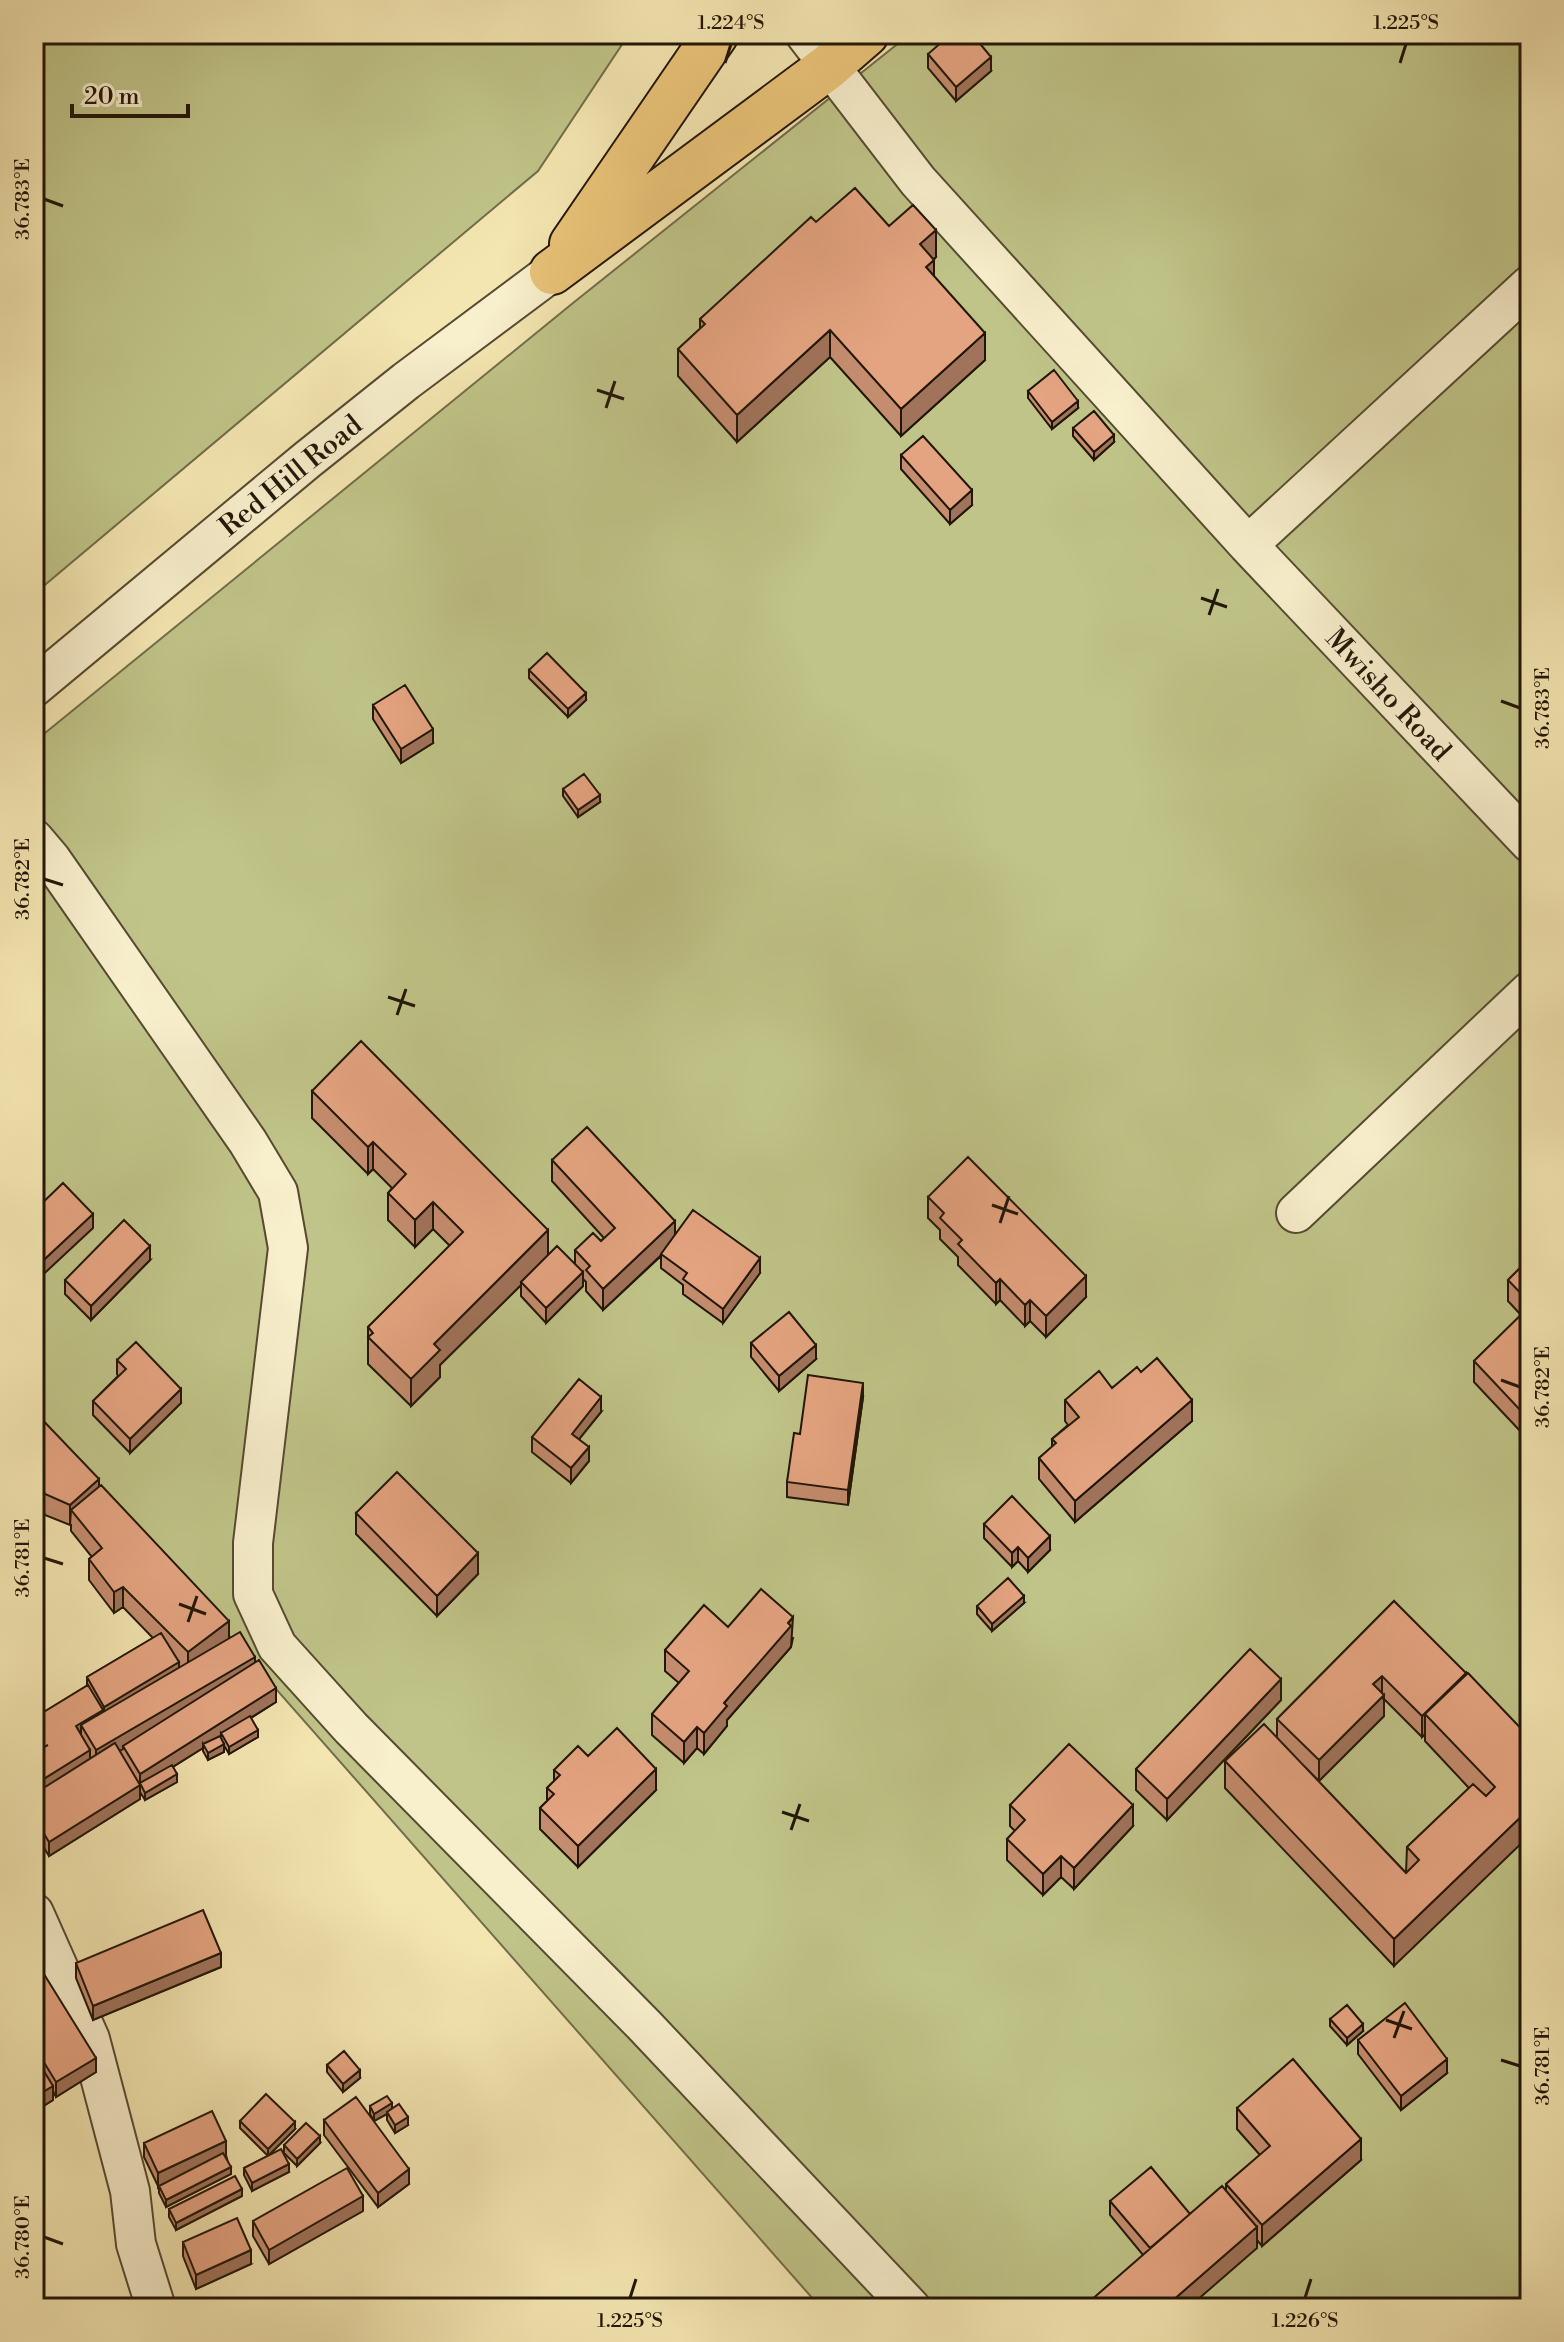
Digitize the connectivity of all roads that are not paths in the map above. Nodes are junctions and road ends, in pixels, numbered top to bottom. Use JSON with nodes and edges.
{"nodes":[{"id":1,"x":716,"y":34,"type":"edge"},
{"id":2,"x":866,"y":34,"type":"edge"},
{"id":3,"x":817,"y":51,"type":"edge"},
{"id":4,"x":552,"y":272,"type":"junction"},
{"id":5,"x":1530,"y":285,"type":"edge"},
{"id":6,"x":1248,"y":545,"type":"junction"},
{"id":7,"x":34,"y":687,"type":"edge"},
{"id":8,"x":34,"y":839,"type":"edge"},
{"id":9,"x":1530,"y":843,"type":"edge"},
{"id":10,"x":1530,"y":991,"type":"edge"},
{"id":11,"x":1296,"y":1213,"type":"dead end"},
{"id":12,"x":34,"y":1913,"type":"edge"},
{"id":13,"x":156,"y":2308,"type":"edge"},
{"id":14,"x":911,"y":2308,"type":"edge"}],
"edges":[{"from":1,"to":4,"type":"main road","name":"Red Hill Road"},
{"from":2,"to":3,"type":"main road","name":"Red Hill Road"},
{"from":3,"to":4,"type":"main road","name":"Red Hill Road"},
{"from":3,"to":6,"type":"street","name":"Mwisho Road"},
{"from":4,"to":7,"type":"street","name":"Red Hill Road"},
{"from":5,"to":6,"type":"street"},
{"from":6,"to":9,"type":"street","name":"Mwisho Road"},
{"from":8,"to":14,"type":"street"},
{"from":10,"to":11,"type":"street"},
{"from":12,"to":13,"type":"street"}]}
